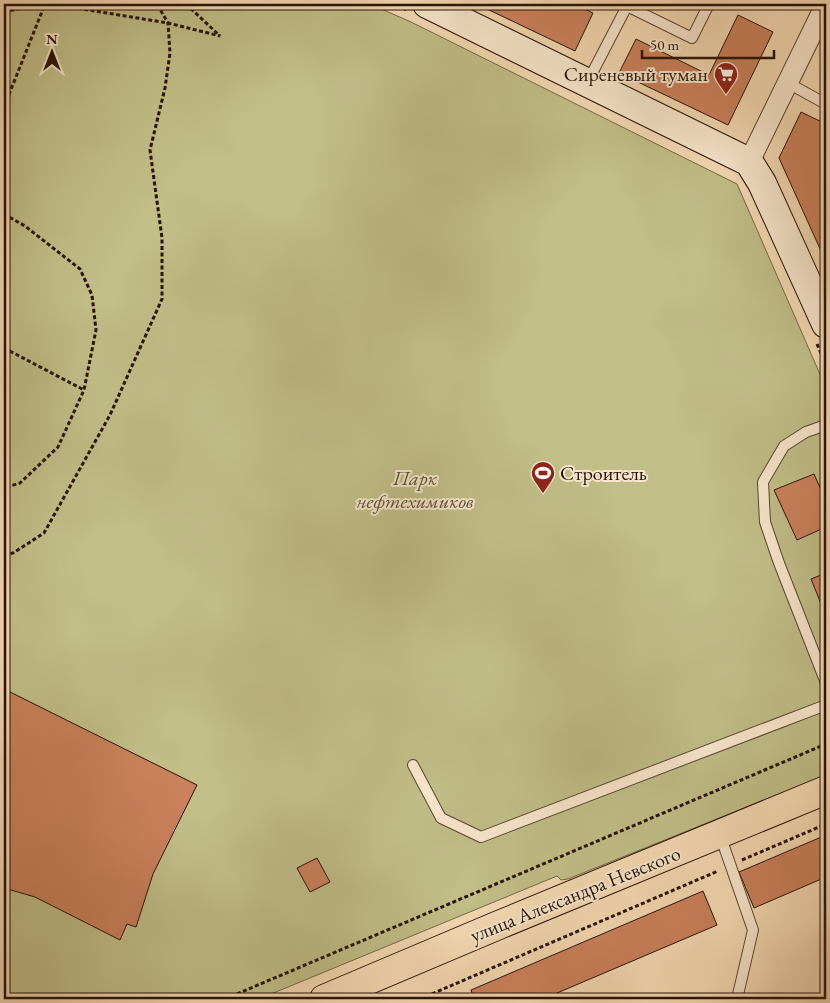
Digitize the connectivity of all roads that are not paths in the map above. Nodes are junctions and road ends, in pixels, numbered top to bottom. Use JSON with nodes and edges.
{"nodes":[{"id":1,"x":709,"y":4,"type":"edge"},
{"id":2,"x":826,"y":4,"type":"edge"},
{"id":3,"x":625,"y":5,"type":"edge"},
{"id":4,"x":419,"y":8,"type":"edge"},
{"id":5,"x":587,"y":83,"type":"junction"},
{"id":6,"x":788,"y":83,"type":"junction"},
{"id":7,"x":826,"y":104,"type":"edge"},
{"id":8,"x":749,"y":162,"type":"junction"},
{"id":9,"x":822,"y":319,"type":"edge"},
{"id":10,"x":826,"y":424,"type":"edge"},
{"id":11,"x":826,"y":683,"type":"edge"},
{"id":12,"x":826,"y":706,"type":"edge"},
{"id":13,"x":413,"y":765,"type":"dead end"},
{"id":14,"x":826,"y":790,"type":"edge"},
{"id":15,"x":720,"y":834,"type":"junction"},
{"id":16,"x":324,"y":999,"type":"edge"},
{"id":17,"x":737,"y":999,"type":"edge"}],
"edges":[{"from":1,"to":3,"type":"lane"},
{"from":2,"to":6,"type":"street"},
{"from":3,"to":5,"type":"lane"},
{"from":4,"to":5,"type":"street"},
{"from":5,"to":8,"type":"street"},
{"from":6,"to":7,"type":"lane"},
{"from":6,"to":8,"type":"street"},
{"from":8,"to":9,"type":"street"},
{"from":10,"to":11,"type":"lane"},
{"from":12,"to":13,"type":"lane"},
{"from":14,"to":15,"type":"main road","name":"улица Александра Невского"},
{"from":15,"to":16,"type":"main road","name":"улица Александра Невского"},
{"from":15,"to":17,"type":"lane"}]}
